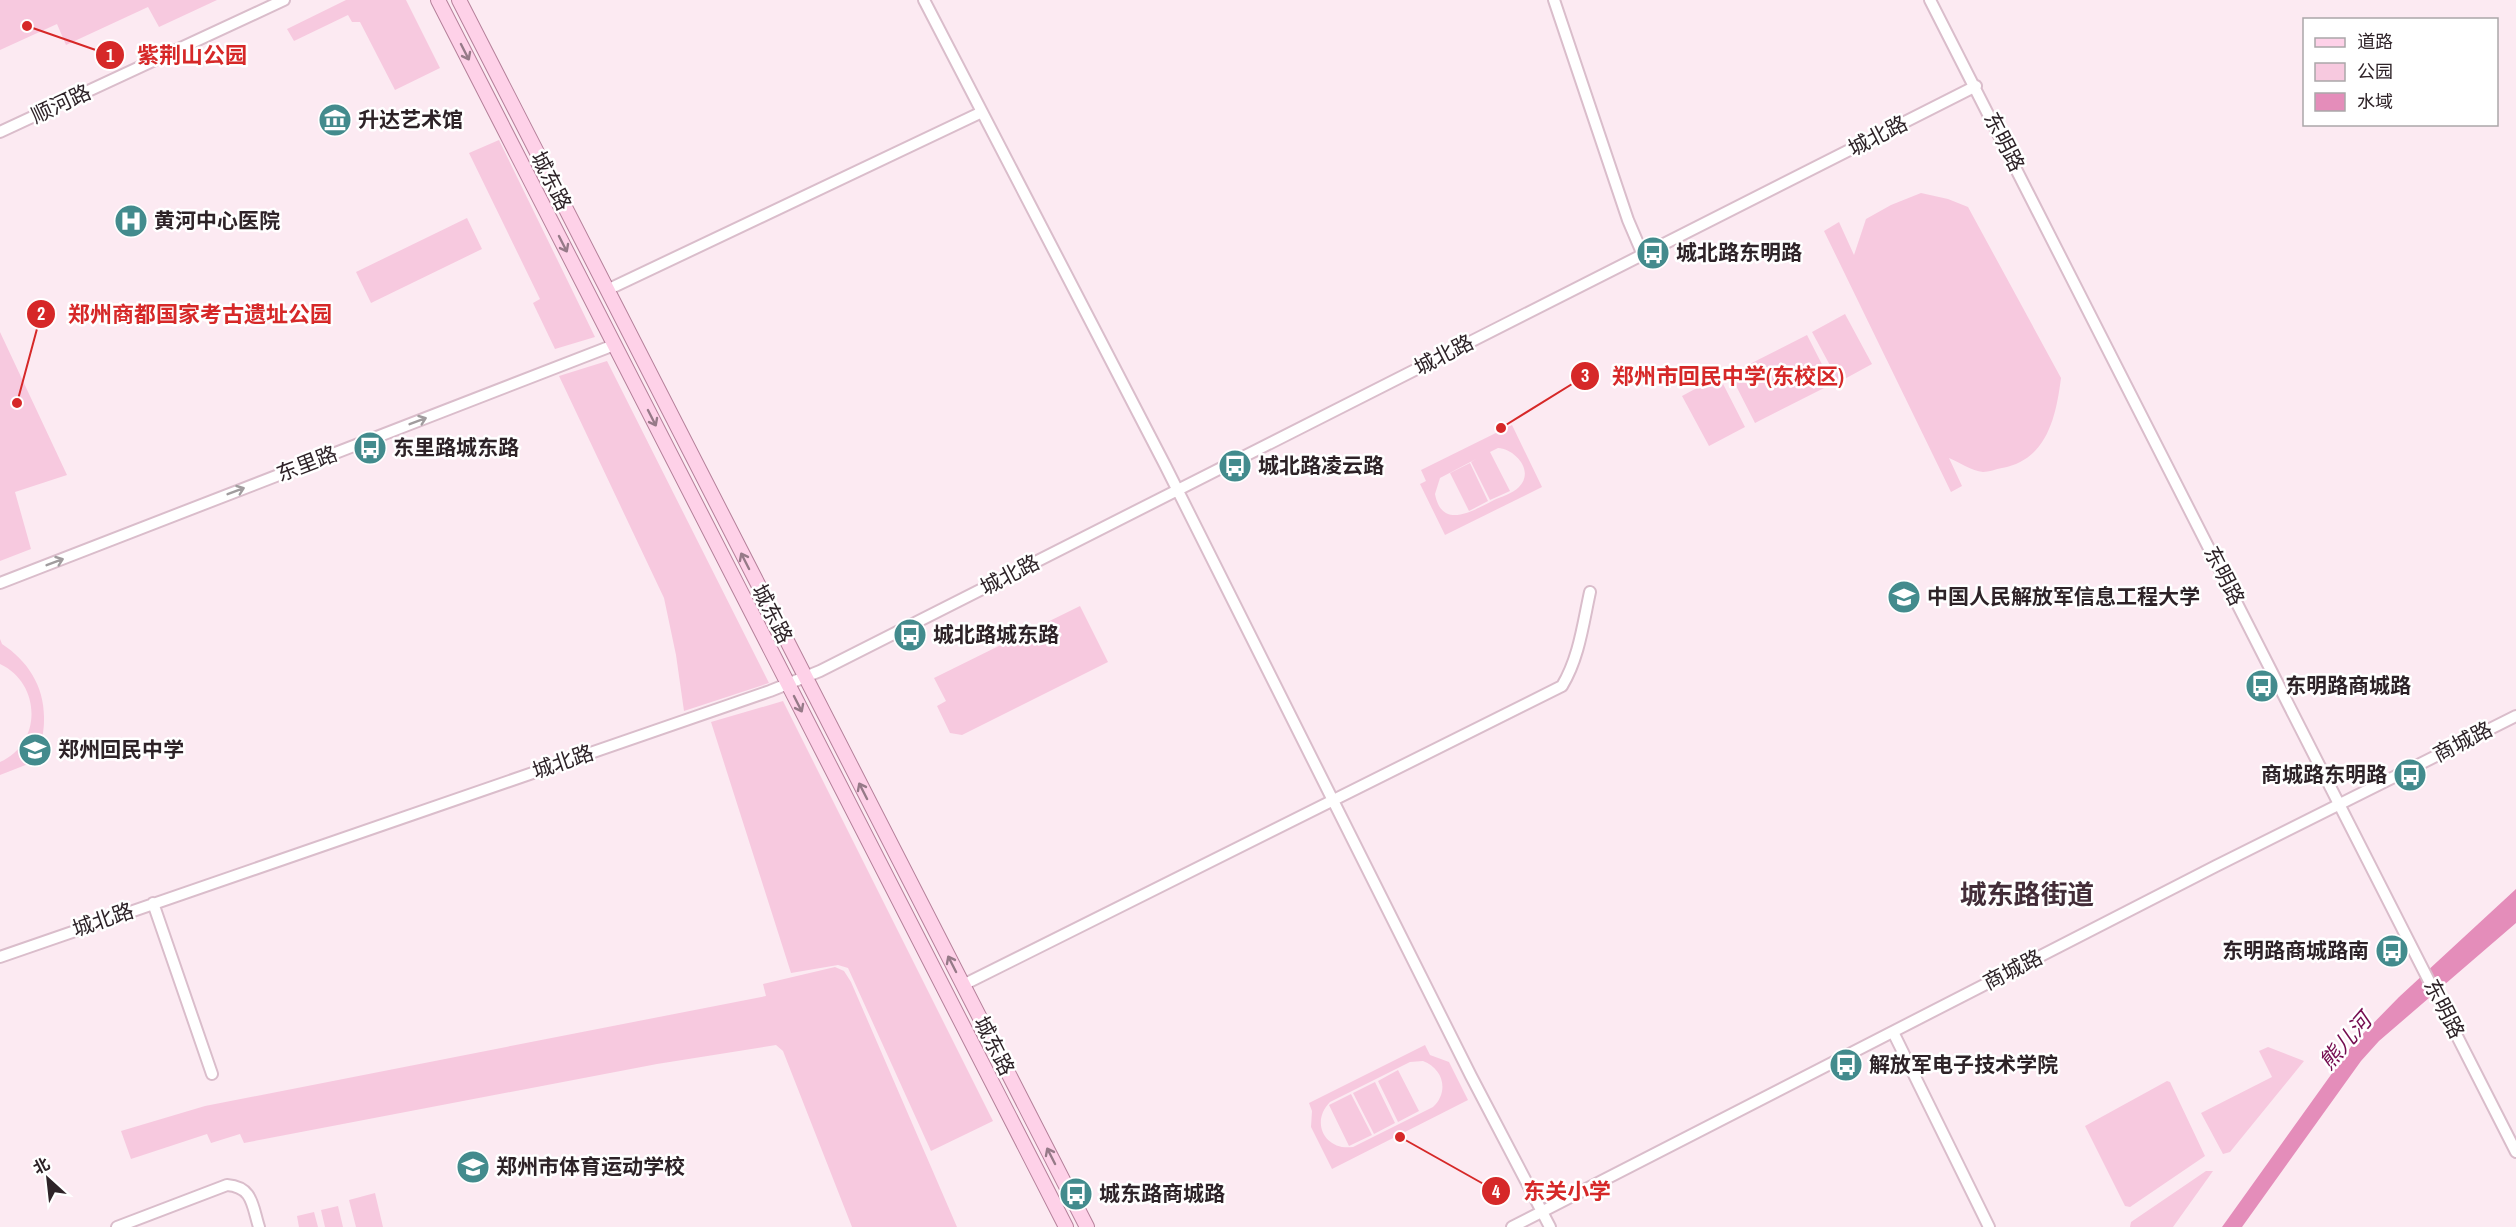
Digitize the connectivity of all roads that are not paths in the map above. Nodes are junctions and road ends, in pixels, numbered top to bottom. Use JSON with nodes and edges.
{"nodes":[{"id":1,"x":284,"y":0,"type":"edge"},
{"id":2,"x":438,"y":0,"type":"edge"},
{"id":3,"x":459,"y":0,"type":"edge"},
{"id":4,"x":924,"y":0,"type":"edge"},
{"id":5,"x":1554,"y":0,"type":"edge"},
{"id":6,"x":1930,"y":0,"type":"edge"},
{"id":7,"x":1976,"y":86,"type":"junction"},
{"id":8,"x":982,"y":112,"type":"junction"},
{"id":9,"x":0,"y":132,"type":"edge"},
{"id":10,"x":1643,"y":255,"type":"junction"},
{"id":11,"x":607,"y":290,"type":"junction"},
{"id":12,"x":615,"y":345,"type":"junction"},
{"id":13,"x":1178,"y":490,"type":"junction"},
{"id":14,"x":0,"y":583,"type":"edge"},
{"id":15,"x":1590,"y":592,"type":"dead end"},
{"id":16,"x":805,"y":677,"type":"junction"},
{"id":17,"x":788,"y":683,"type":"junction"},
{"id":18,"x":2516,"y":716,"type":"edge"},
{"id":19,"x":1333,"y":800,"type":"junction"},
{"id":20,"x":2340,"y":804,"type":"junction"},
{"id":21,"x":153,"y":903,"type":"junction"},
{"id":22,"x":0,"y":957,"type":"edge"},
{"id":23,"x":963,"y":986,"type":"junction"},
{"id":24,"x":1893,"y":1032,"type":"junction"},
{"id":25,"x":212,"y":1074,"type":"dead end"},
{"id":26,"x":2516,"y":1152,"type":"edge"},
{"id":27,"x":1542,"y":1211,"type":"junction"},
{"id":28,"x":117,"y":1227,"type":"edge"},
{"id":29,"x":259,"y":1227,"type":"edge"},
{"id":30,"x":1066,"y":1227,"type":"edge"},
{"id":31,"x":1087,"y":1227,"type":"edge"},
{"id":32,"x":1512,"y":1227,"type":"edge"},
{"id":33,"x":1550,"y":1227,"type":"edge"},
{"id":34,"x":1989,"y":1227,"type":"edge"}],
"edges":[{"from":1,"to":9,"type":"street","name":"顺河路"},
{"from":2,"to":12,"type":"main road","name":"城东路","one_way":true},
{"from":3,"to":11,"type":"main road","name":"城东路"},
{"from":4,"to":8,"type":"street"},
{"from":5,"to":10,"type":"street"},
{"from":6,"to":7,"type":"street","name":"东明路"},
{"from":7,"to":10,"type":"street","name":"城北路"},
{"from":7,"to":20,"type":"street","name":"东明路"},
{"from":8,"to":11,"type":"street"},
{"from":8,"to":13,"type":"street"},
{"from":10,"to":13,"type":"street","name":"城北路"},
{"from":16,"to":11,"type":"main road","name":"城东路","one_way":true},
{"from":14,"to":12,"type":"street","name":"东里路","one_way":true},
{"from":12,"to":17,"type":"main road","name":"城东路","one_way":true},
{"from":13,"to":16,"type":"street","name":"城北路"},
{"from":13,"to":19,"type":"street"},
{"from":15,"to":19,"type":"street"},
{"from":16,"to":17,"type":"street","name":"城北路"},
{"from":23,"to":16,"type":"main road","name":"城东路","one_way":true},
{"from":17,"to":21,"type":"street","name":"城北路"},
{"from":17,"to":30,"type":"main road","name":"城东路","one_way":true},
{"from":18,"to":20,"type":"street","name":"商城路"},
{"from":19,"to":23,"type":"street"},
{"from":19,"to":27,"type":"street"},
{"from":20,"to":24,"type":"street","name":"商城路"},
{"from":20,"to":26,"type":"street","name":"东明路"},
{"from":21,"to":22,"type":"street","name":"城北路"},
{"from":21,"to":25,"type":"street"},
{"from":31,"to":23,"type":"main road","name":"城东路","one_way":true},
{"from":24,"to":27,"type":"street","name":"商城路"},
{"from":24,"to":34,"type":"street"},
{"from":27,"to":32,"type":"street","name":"商城路"},
{"from":27,"to":33,"type":"street"},
{"from":28,"to":29,"type":"street"}]}
